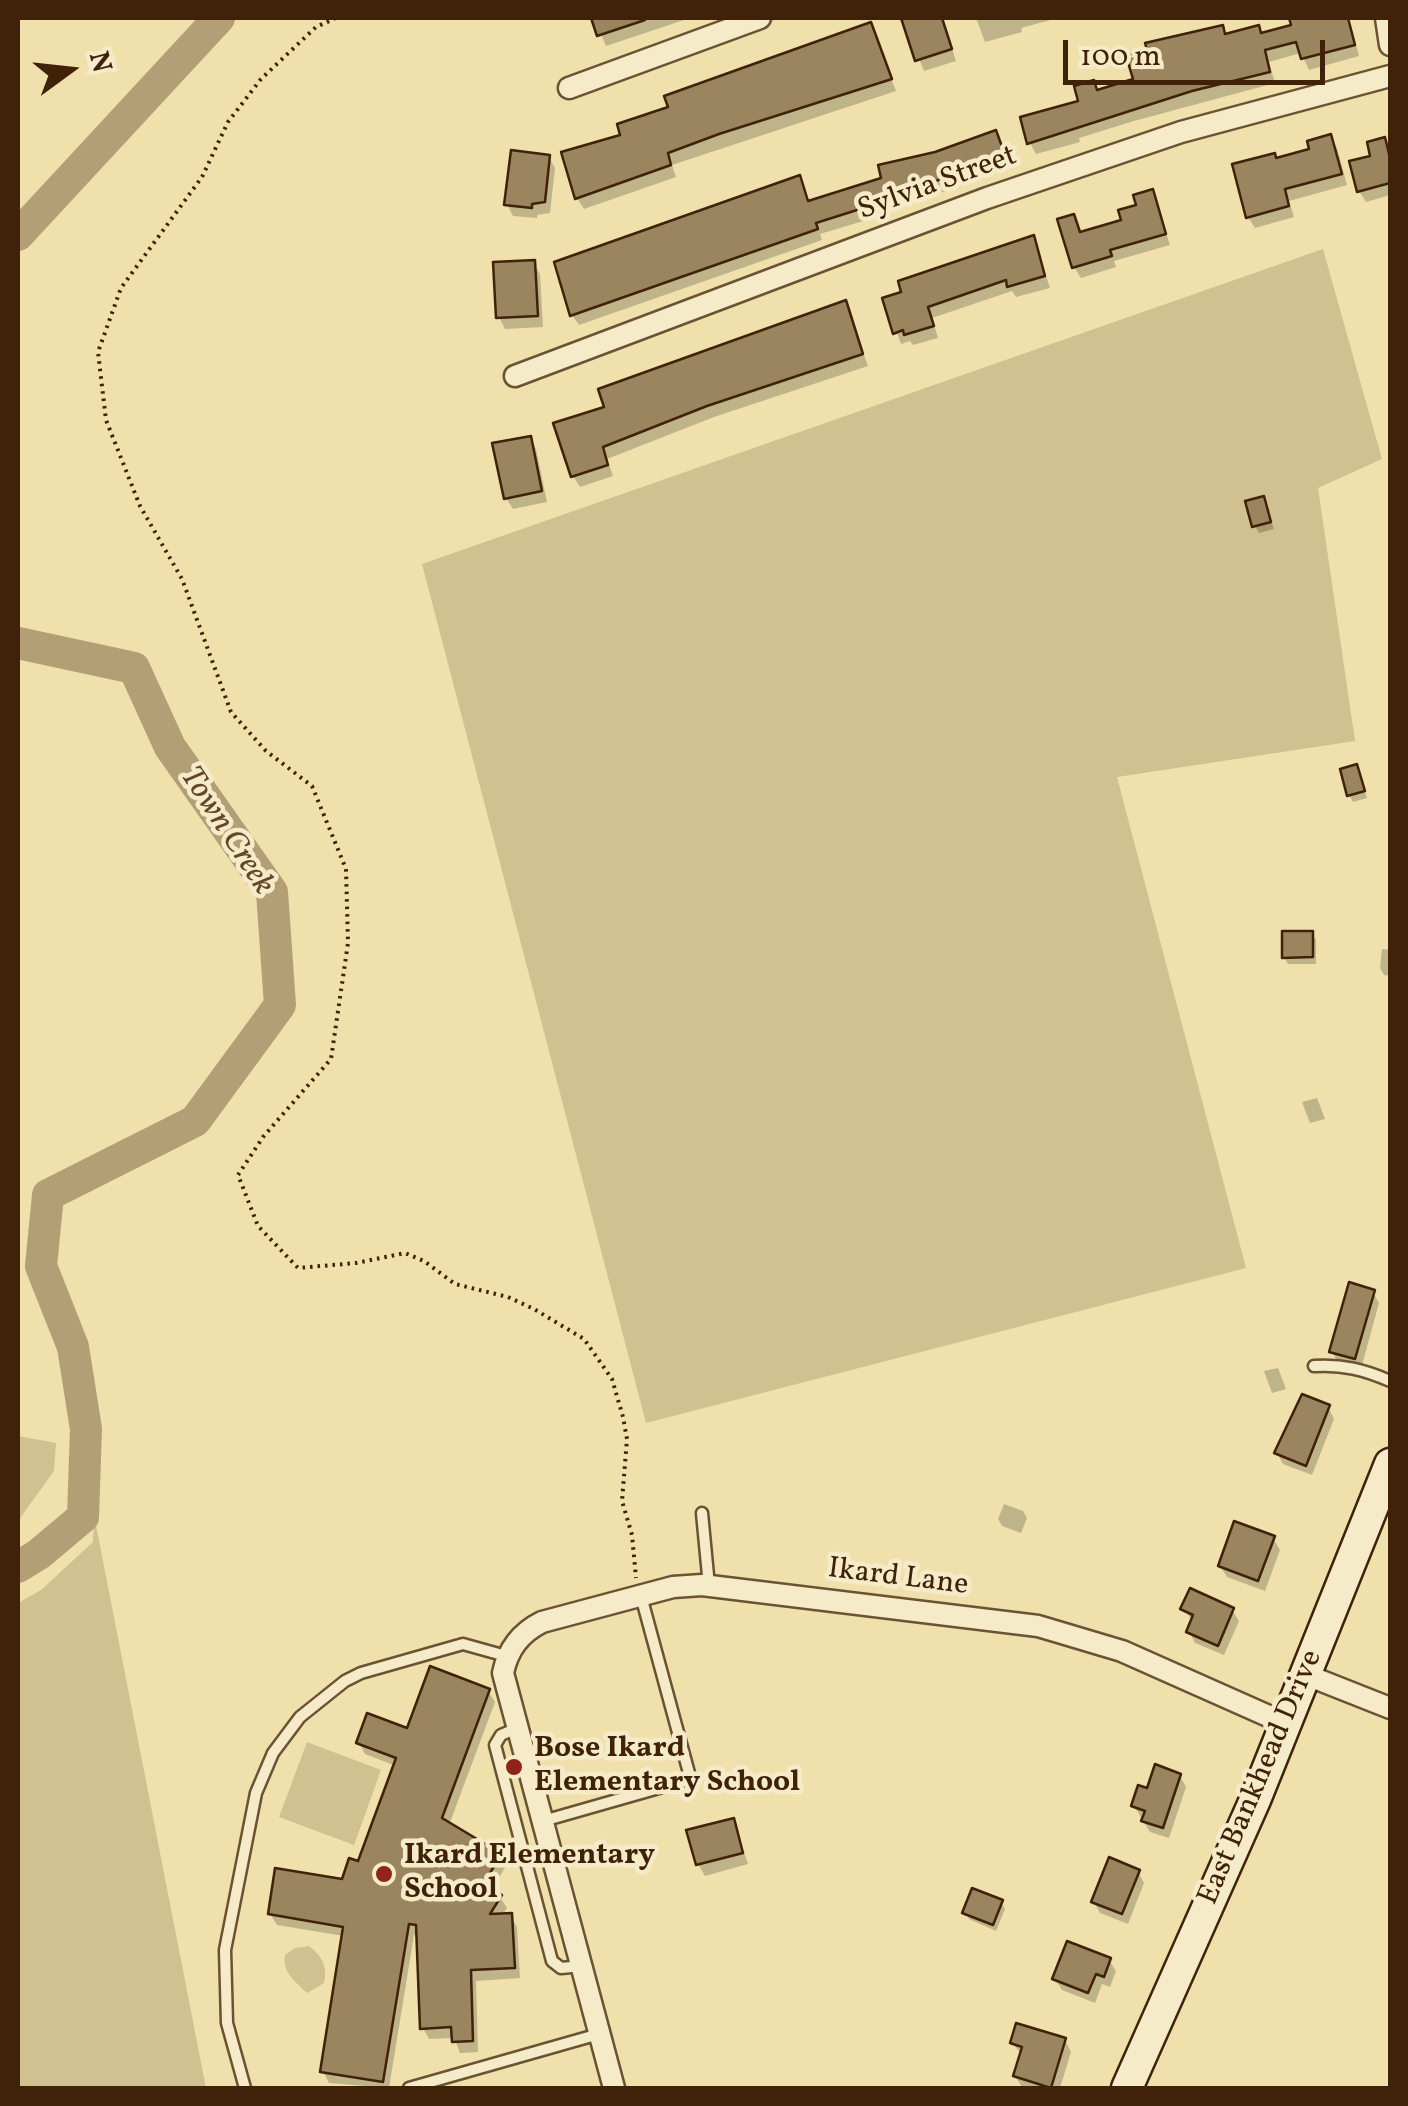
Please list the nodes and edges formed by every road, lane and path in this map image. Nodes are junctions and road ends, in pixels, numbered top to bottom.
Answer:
1 (336, 18) edge
2 (760, 18) edge
3 (1386, 18) edge
4 (1390, 45) edge
5 (1390, 76) edge
6 (569, 88) dead end
7 (515, 376) dead end
8 (1314, 1366) dead end
9 (1390, 1381) edge
10 (1390, 1464) edge
11 (702, 1513) dead end
12 (709, 1586) junction
13 (641, 1595) junction
14 (506, 1656) junction
15 (1304, 1674) junction
16 (1390, 1708) edge
17 (1284, 1723) junction
18 (518, 1728) junction
19 (542, 1821) junction
20 (582, 1966) junction
21 (600, 2034) junction
22 (245, 2088) edge
23 (408, 2088) edge
24 (613, 2088) edge
25 (1127, 2088) edge

1 - 13 path
2 - 6 street
3 - 4 street
5 - 7 street, Sylvia Street
8 - 9 lane
10 - 15 street, East Bankhead Drive
11 - 12 lane
12 - 13 street, Ikard Lane
12 - 17 street, Ikard Lane
13 - 14 street, Ikard Lane
13 - 19 lane
14 - 18 street
14 - 22 lane
15 - 16 street
15 - 17 street, East Bankhead Drive
17 - 25 street, East Bankhead Drive
18 - 19 street
18 - 20 lane
19 - 20 street
20 - 21 street
21 - 23 lane
21 - 24 street

